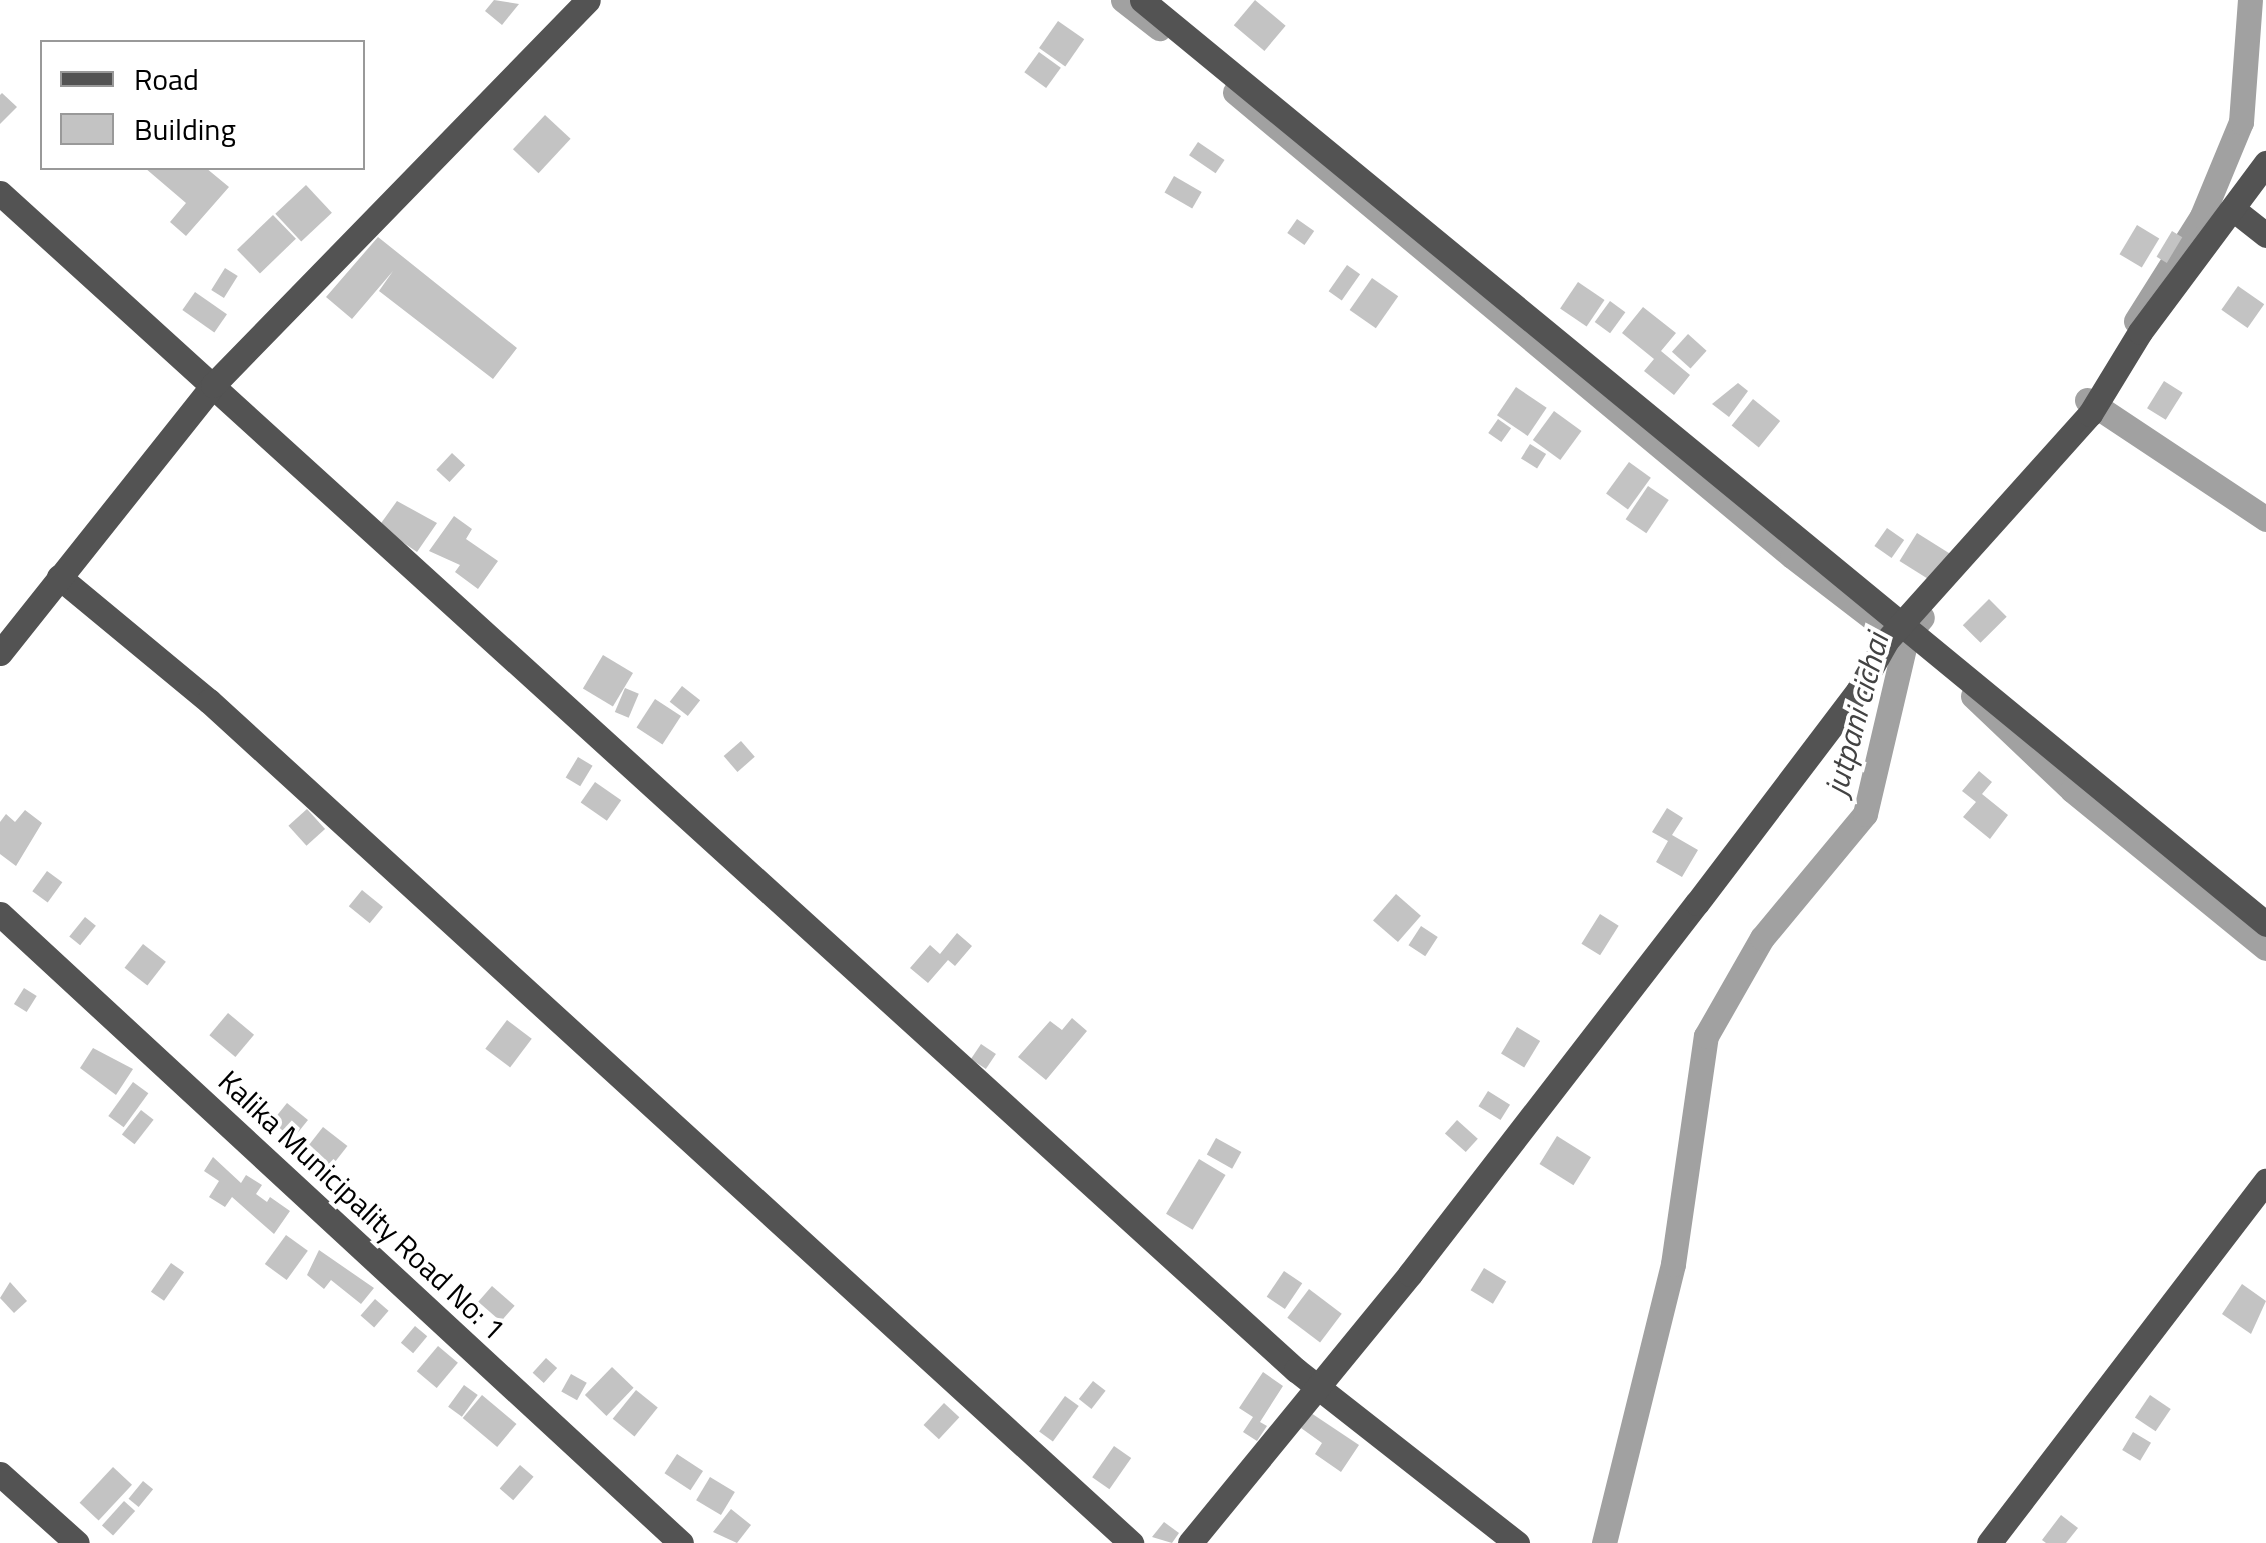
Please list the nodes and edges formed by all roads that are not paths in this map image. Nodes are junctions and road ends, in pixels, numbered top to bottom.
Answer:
1 (588, 0) edge
2 (1142, 0) edge
3 (2266, 163) edge
4 (0, 193) edge
5 (2233, 209) junction
6 (2266, 234) edge
7 (212, 386) junction
8 (59, 577) junction
9 (1895, 630) junction
10 (0, 652) edge
11 (0, 914) edge
12 (2266, 924) edge
13 (2266, 1181) edge
14 (1315, 1385) junction
15 (0, 1474) edge
16 (77, 1543) edge
17 (681, 1543) edge
18 (1131, 1543) edge
19 (1190, 1543) edge
20 (1517, 1543) edge
21 (1989, 1543) edge

1 - 7 street
2 - 9 street
3 - 5 street
4 - 7 street
5 - 6 street
5 - 9 street
7 - 8 street
7 - 14 street
8 - 10 street
8 - 18 street
9 - 12 street
9 - 14 street
11 - 17 street, Kalika Municipality Road No: 1
13 - 21 street
14 - 19 street
14 - 20 street
15 - 16 street

